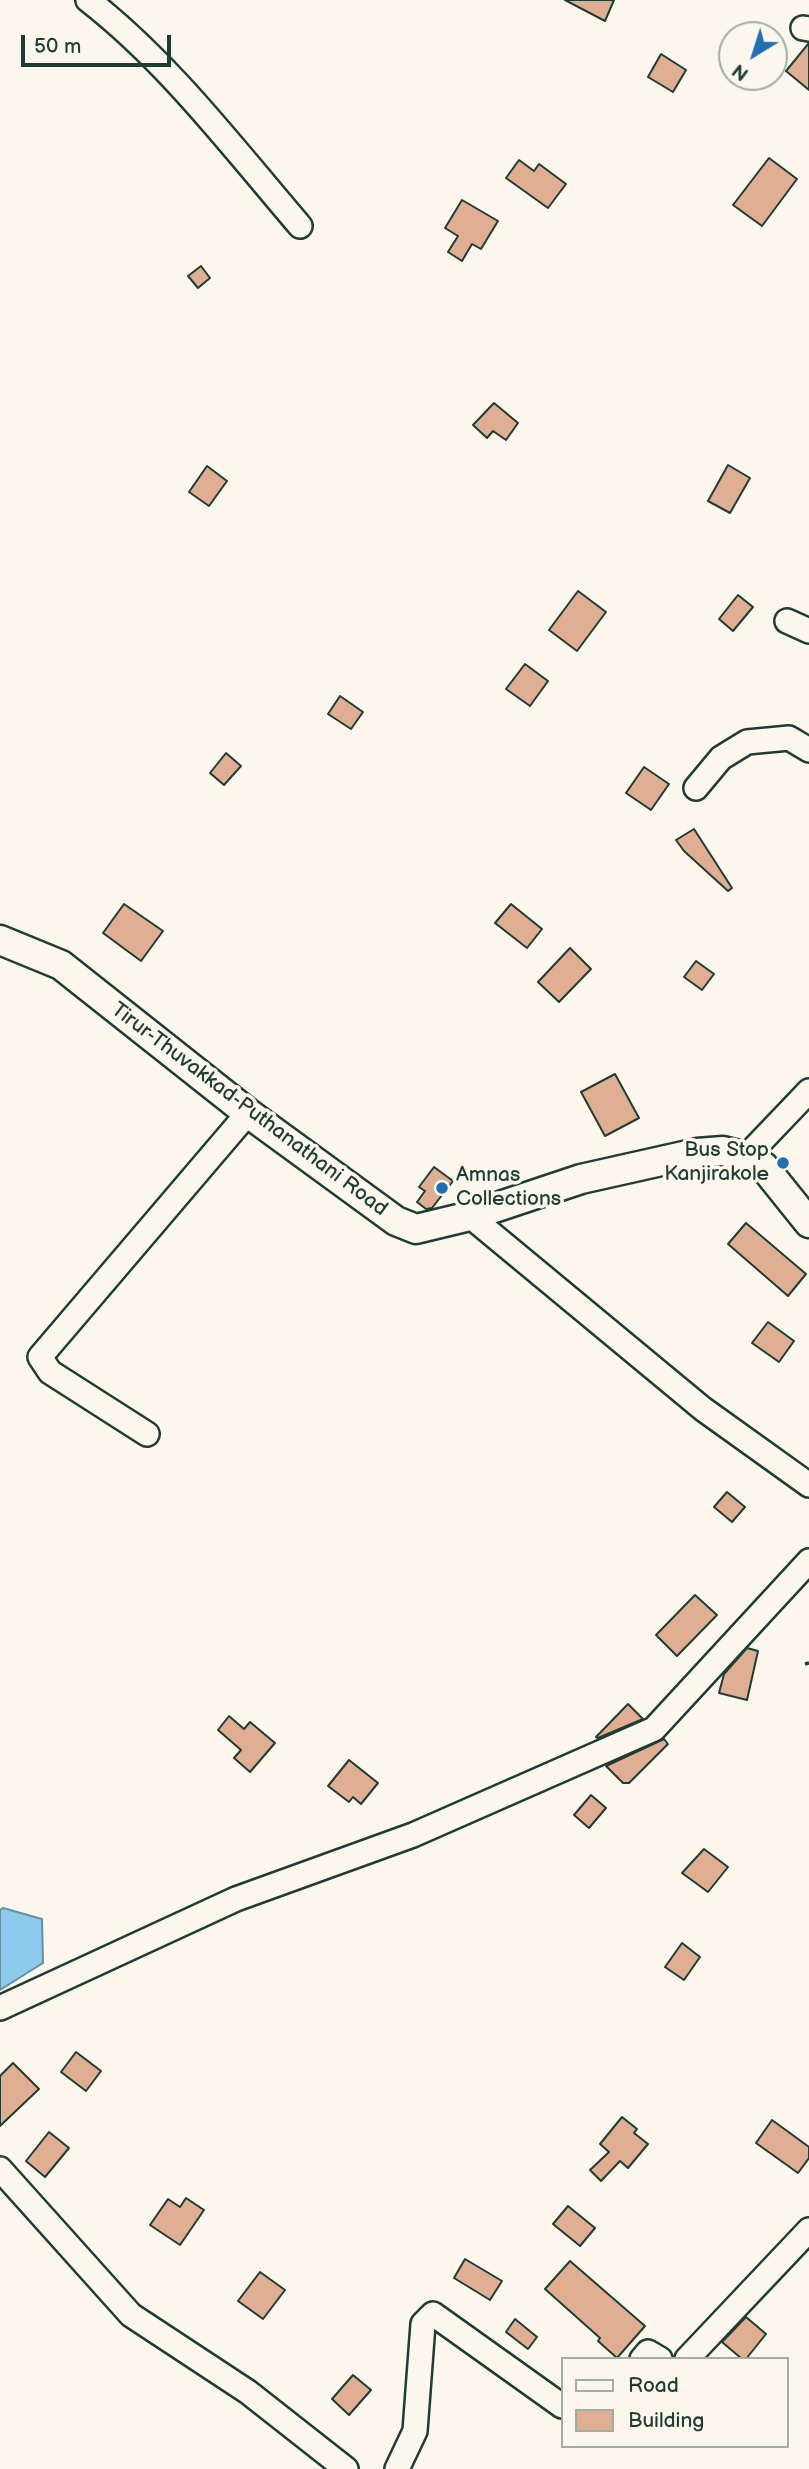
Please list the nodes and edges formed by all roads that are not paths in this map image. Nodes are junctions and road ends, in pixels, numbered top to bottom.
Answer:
1 (88, 0) edge
2 (300, 226) dead end
3 (787, 621) dead end
4 (809, 631) edge
5 (809, 750) edge
6 (696, 788) dead end
7 (0, 940) edge
8 (809, 1091) edge
9 (248, 1113) junction
10 (746, 1157) junction
11 (470, 1216) junction
12 (809, 1223) edge
13 (147, 1434) dead end
14 (809, 1485) edge
15 (809, 1561) edge
16 (0, 2008) edge
17 (0, 2169) edge
18 (809, 2230) edge
19 (689, 2357) edge
20 (560, 2405) edge
21 (346, 2469) edge
22 (397, 2469) edge

1 - 2 street
3 - 4 street
5 - 6 street
7 - 9 main road, Tirur-Thuvakkad-Puthanathani Road
8 - 10 street
9 - 11 main road, Tirur-Thuvakkad-Puthanathani Road
9 - 13 street
10 - 11 main road, Tirur-Thuvakkad-Puthanathani Road
10 - 12 main road, Tirur-Thuvakkad-Puthanathani Road
11 - 14 street
15 - 16 street
17 - 21 street
18 - 19 street
20 - 22 street

